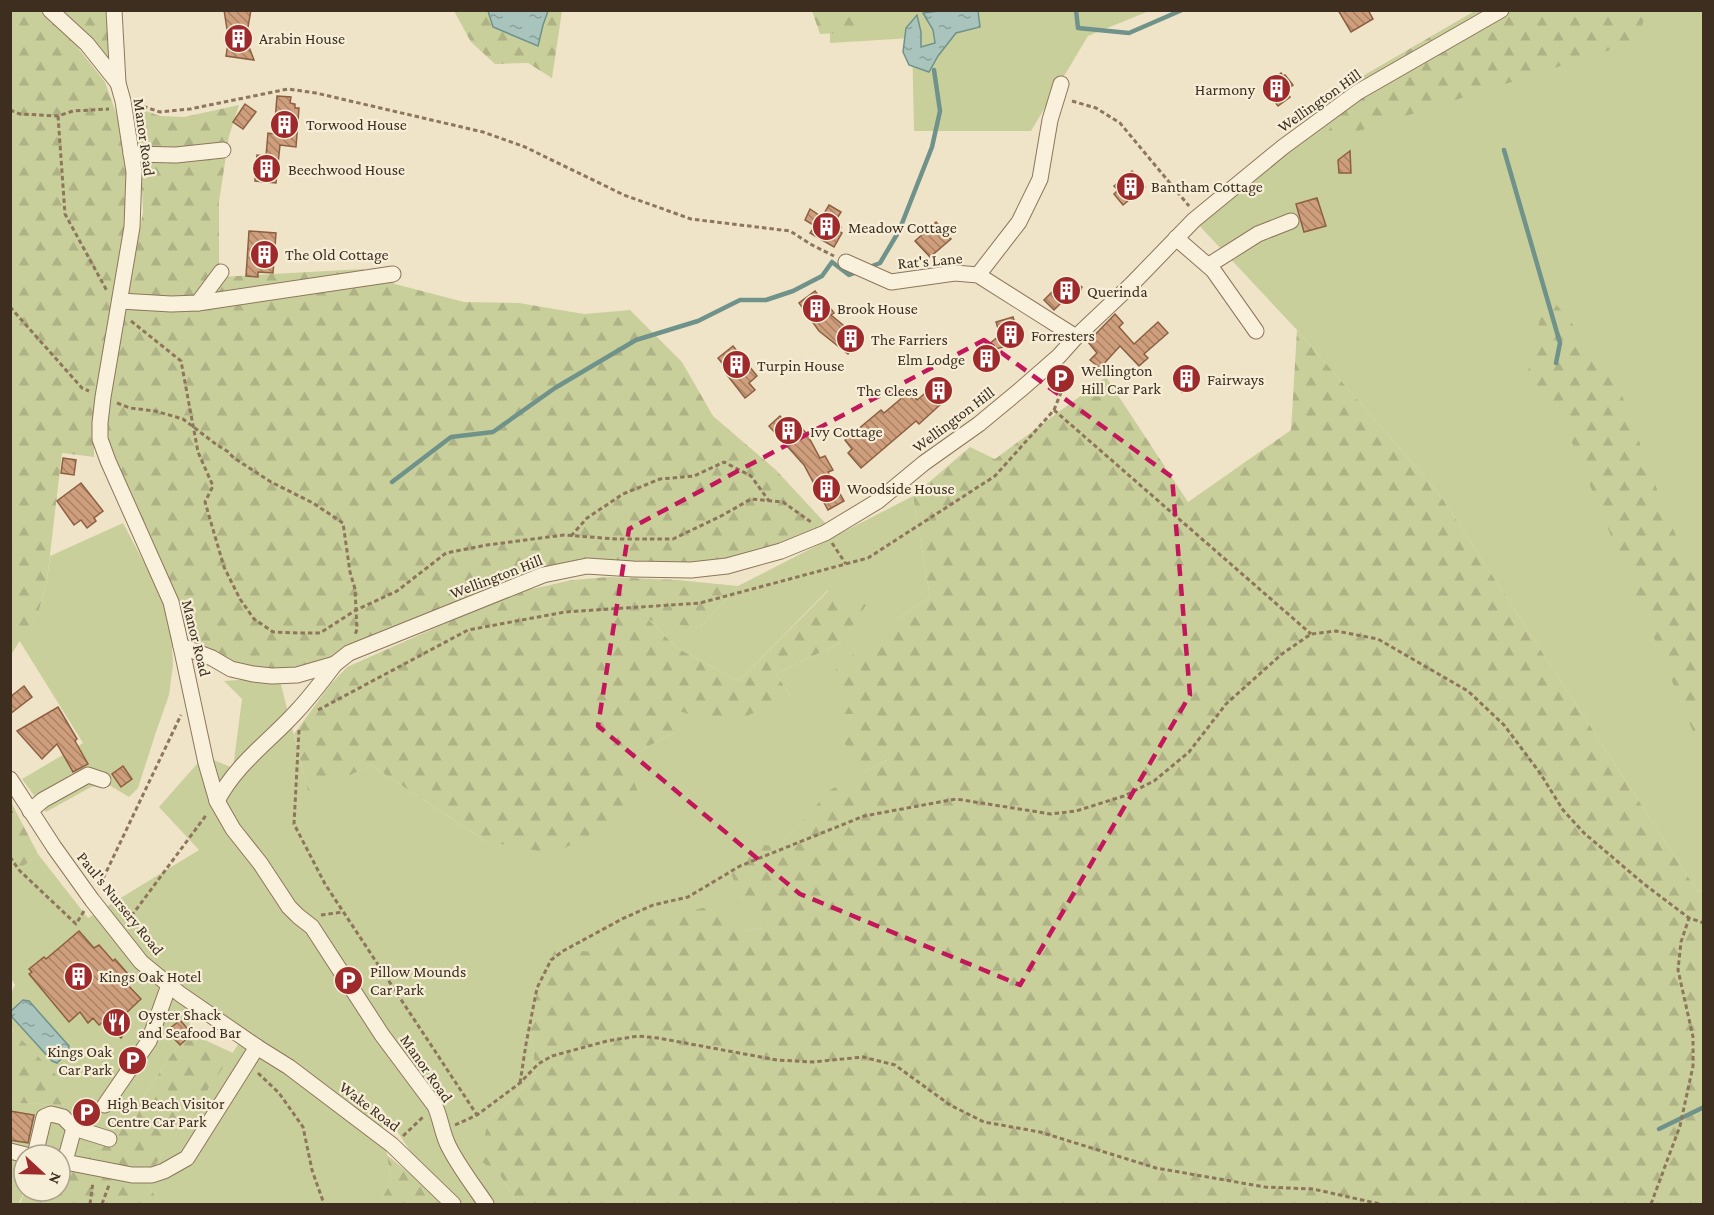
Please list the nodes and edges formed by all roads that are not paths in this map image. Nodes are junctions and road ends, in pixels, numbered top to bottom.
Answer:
1 (50, 10) edge
2 (114, 10) edge
3 (1502, 10) edge
4 (118, 83) junction
5 (1059, 91) road end
6 (223, 150) dead end
7 (131, 154) junction
8 (1291, 221) dead end
9 (1176, 238) junction
10 (846, 262) road end
11 (1209, 265) junction
12 (221, 272) dead end
13 (393, 274) dead end
14 (978, 275) junction
15 (198, 303) junction
16 (119, 306) junction
17 (1256, 331) dead end
18 (1076, 337) junction
19 (181, 646) junction
20 (335, 664) junction
21 (10, 779) edge
22 (103, 780) dead end
23 (217, 801) junction
24 (30, 811) junction
25 (169, 985) junction
26 (257, 1047) junction
27 (105, 1105) dead end
28 (74, 1128) junction
29 (109, 1139) dead end
30 (38, 1143) edge
31 (69, 1143) edge
32 (72, 1163) edge
33 (453, 1204) edge
34 (486, 1204) edge

1 - 4 street
2 - 4 street, Manor Road
3 - 9 street, Wellington Hill
4 - 7 street, Manor Road
5 - 14 street
6 - 7 street
7 - 16 street, Manor Road
8 - 11 street
9 - 11 street
9 - 18 street, Wellington Hill
10 - 14 street, Rat's Lane
11 - 17 street
12 - 15 street
13 - 15 street
14 - 18 street, Rat's Lane
15 - 16 street
16 - 19 street, Manor Road
18 - 20 street, Wellington Hill
19 - 20 street, Wellington Hill
19 - 23 street, Manor Road
20 - 23 street, Wellington Hill
21 - 24 street, Paul's Nursery Road
22 - 24 street
23 - 34 street, Manor Road
24 - 25 street, Paul's Nursery Road
25 - 26 street, Paul's Nursery Road
25 - 27 street
26 - 32 street
26 - 33 street, Wake Road
28 - 29 street
28 - 30 street
28 - 31 street

